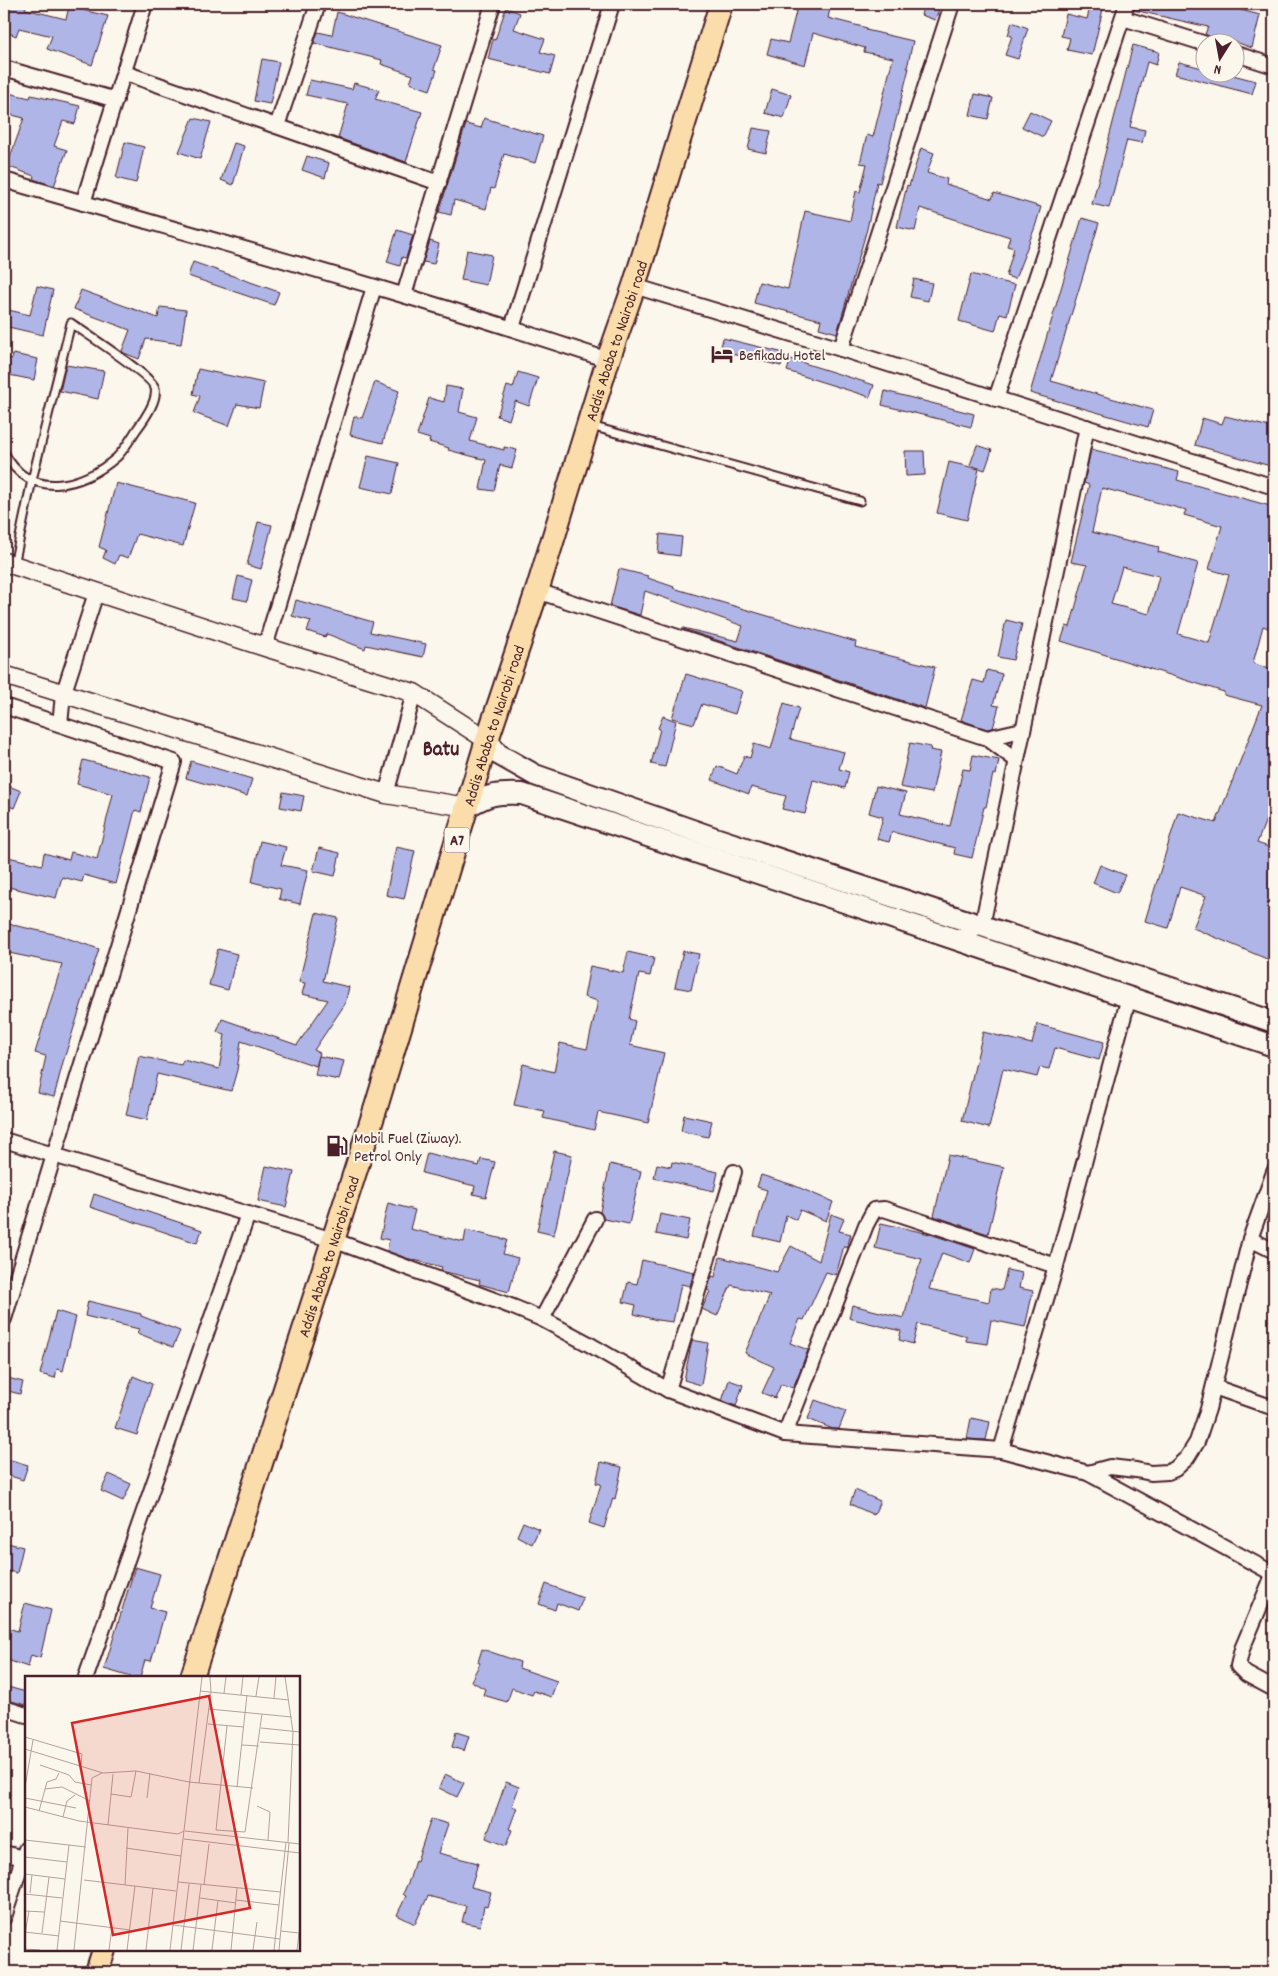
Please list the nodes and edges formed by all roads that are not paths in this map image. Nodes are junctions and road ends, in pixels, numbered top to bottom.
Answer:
1 (146, 4) edge
2 (318, 4) edge
3 (493, 4) edge
4 (612, 4) edge
5 (721, 4) edge
6 (952, 4) edge
7 (1128, 4) edge
8 (1123, 18) junction
9 (1196, 41) edge
10 (1246, 57) edge
11 (1274, 66) edge
12 (4, 68) edge
13 (125, 73) junction
14 (116, 100) junction
15 (277, 126) junction
16 (4, 180) edge
17 (439, 184) junction
18 (83, 203) junction
19 (634, 286) junction
20 (374, 287) junction
21 (404, 295) junction
22 (512, 328) junction
23 (841, 349) junction
24 (608, 360) junction
25 (996, 399) junction
26 (588, 425) junction
27 (1087, 427) junction
28 (4, 452) edge
29 (32, 480) junction
30 (1274, 487) edge
31 (860, 502) dead end
32 (9, 564) edge
33 (537, 591) junction
34 (96, 593) junction
35 (265, 647) junction
36 (4, 675) edge
37 (414, 693) junction
38 (63, 695) junction
39 (4, 706) edge
40 (60, 724) junction
41 (1022, 730) junction
42 (987, 738) junction
43 (487, 740) junction
44 (1016, 760) junction
45 (386, 794) junction
46 (467, 807) junction
47 (982, 926) junction
48 (956, 939) junction
49 (1129, 997) junction
50 (1274, 1022) edge
51 (1274, 1046) edge
52 (4, 1140) edge
53 (55, 1155) junction
54 (734, 1172) dead end
55 (1274, 1172) edge
56 (248, 1214) junction
57 (595, 1219) dead end
58 (1250, 1239) junction
59 (333, 1240) junction
60 (1274, 1251) edge
61 (1056, 1266) junction
62 (4, 1319) edge
63 (542, 1319) junction
64 (1214, 1387) junction
65 (668, 1390) junction
66 (1274, 1408) edge
67 (785, 1434) junction
68 (1001, 1450) junction
69 (1088, 1473) junction
70 (1274, 1573) edge
71 (86, 1676) edge
72 (192, 1676) edge
73 (1274, 1689) edge
74 (4, 1708) edge
75 (25, 1715) edge
76 (4, 1853) edge
77 (25, 1854) edge
78 (4, 1917) edge
79 (104, 1951) edge
80 (97, 1972) edge

1 - 13 street
2 - 15 street
3 - 17 street
4 - 22 street
5 - 19 highway, Addis Ababa to Nairobi road / A7
6 - 23 street
7 - 8 street
8 - 9 street
8 - 25 street
10 - 11 street
12 - 14 street
13 - 14 street
13 - 15 street
14 - 18 street
15 - 17 street
16 - 18 street
17 - 21 street
18 - 20 street
19 - 23 street
19 - 24 highway, Addis Ababa to Nairobi road / A7
20 - 21 street
20 - 35 street
21 - 22 street
22 - 24 street
23 - 25 street
24 - 26 highway, Addis Ababa to Nairobi road / A7
25 - 27 street
26 - 31 lane
26 - 33 highway, Addis Ababa to Nairobi road / A7
27 - 30 street
27 - 41 street
28 - 29 lane
29 - 29 lane
29 - 32 lane
32 - 34 street
33 - 42 street
33 - 43 highway, Addis Ababa to Nairobi road / A7
34 - 35 street
34 - 38 street
35 - 37 street
36 - 38 street
37 - 43 street
37 - 45 street
38 - 40 street
38 - 45 street
39 - 40 street
40 - 53 street
41 - 42 street
41 - 44 street
42 - 44 street
43 - 46 highway, Addis Ababa to Nairobi road / A7
43 - 47 main road
44 - 47 street
45 - 46 street
46 - 48 main road
46 - 59 highway, Addis Ababa to Nairobi road / A7
47 - 48 street
47 - 50 main road
48 - 49 main road
49 - 51 main road
49 - 61 street
52 - 53 street
53 - 56 street
53 - 62 street
54 - 65 street
55 - 58 street
56 - 59 street
56 - 71 street
57 - 63 street
58 - 60 street
58 - 64 street
59 - 63 street
59 - 72 highway, Addis Ababa to Nairobi road / A7
61 - 67 street
61 - 68 street
63 - 65 street
64 - 66 street
64 - 69 street
65 - 67 street
67 - 68 street
68 - 69 street
69 - 70 street
70 - 73 street
74 - 75 street
76 - 77 street
77 - 78 street
79 - 80 highway

